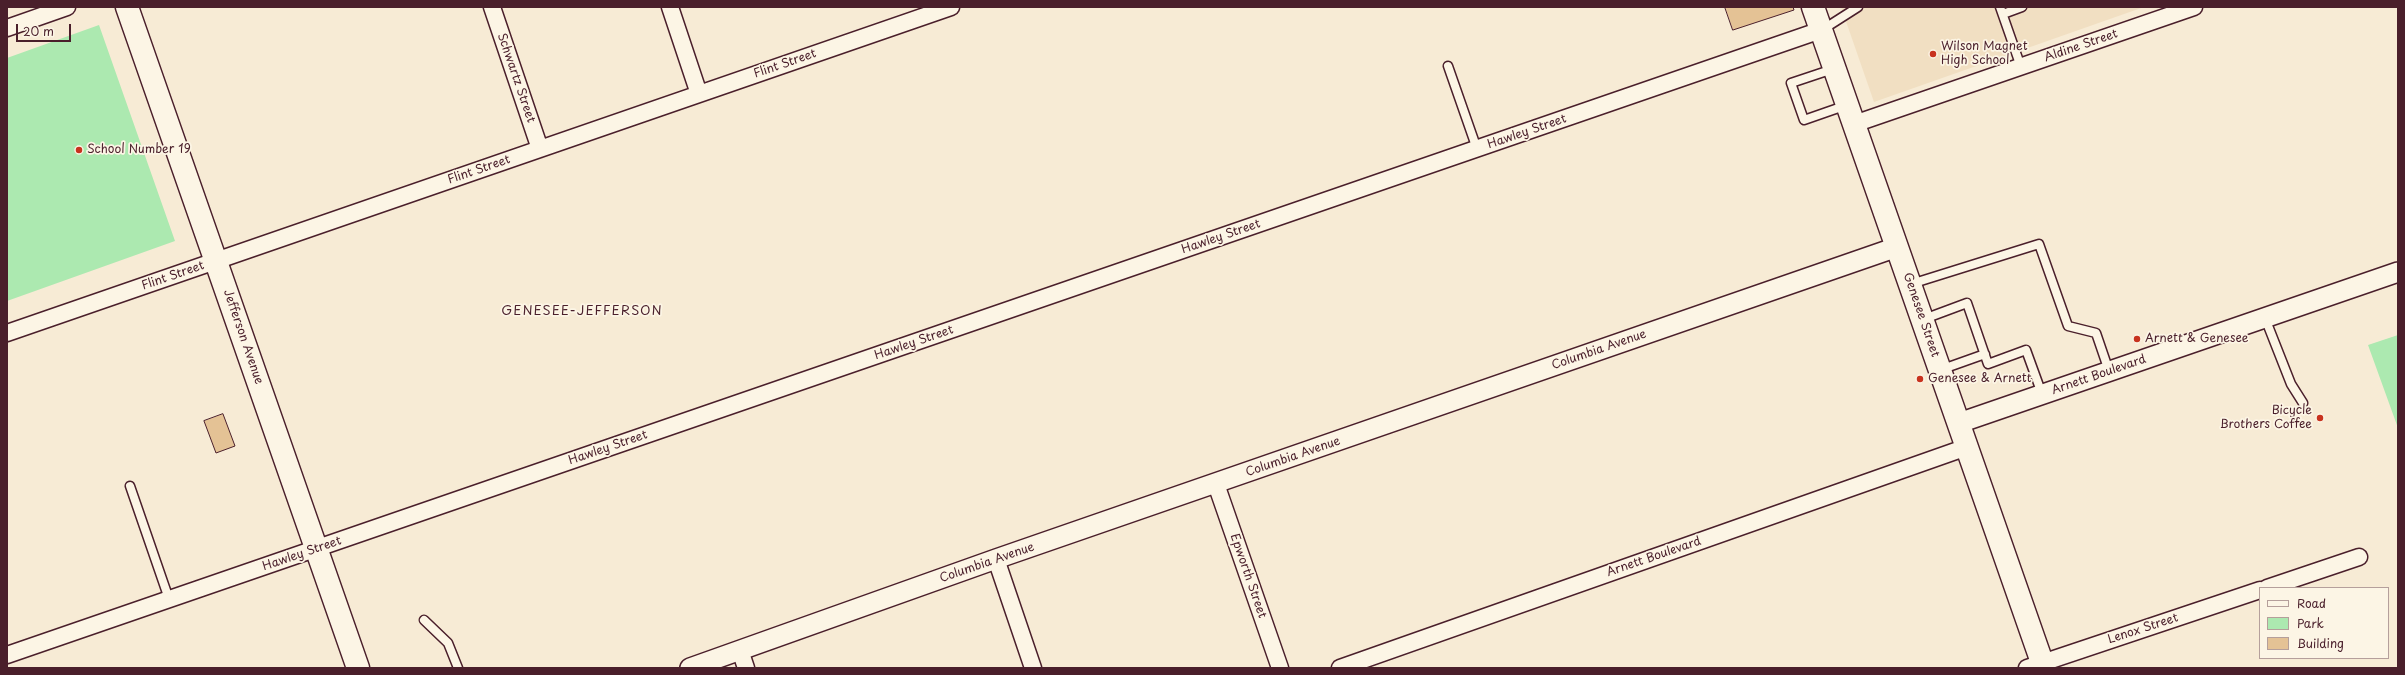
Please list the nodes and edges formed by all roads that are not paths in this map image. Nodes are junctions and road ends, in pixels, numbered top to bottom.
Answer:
1 (67, 7) edge
2 (127, 7) edge
3 (492, 7) edge
4 (670, 7) edge
5 (951, 7) edge
6 (1813, 7) edge
7 (1858, 7) edge
8 (2022, 7) edge
9 (2194, 7) edge
10 (2002, 10) edge
11 (7, 28) edge
12 (1821, 30) junction
13 (1448, 66) dead end
14 (2021, 67) junction
15 (1835, 68) junction
16 (699, 94) junction
17 (1851, 115) junction
18 (540, 149) junction
19 (1477, 149) junction
20 (1897, 247) junction
21 (216, 261) junction
22 (2398, 272) edge
23 (1910, 284) junction
24 (2265, 318) junction
25 (1923, 320) junction
26 (7, 333) edge
27 (1985, 354) junction
28 (1940, 370) junction
29 (2109, 371) junction
30 (2042, 394) junction
31 (2303, 403) dead end
32 (1959, 423) junction
33 (1967, 447) junction
34 (1216, 484) junction
35 (130, 486) dead end
36 (316, 548) junction
37 (2359, 557) dead end
38 (996, 559) junction
39 (2270, 587) edge
40 (2259, 590) edge
41 (169, 599) junction
42 (424, 620) dead end
43 (740, 650) junction
44 (7, 655) edge
45 (2038, 666) edge
46 (358, 668) edge
47 (458, 668) edge
48 (690, 668) edge
49 (746, 668) edge
50 (1033, 668) edge
51 (1280, 668) edge
52 (1340, 668) edge

1 - 11 street
2 - 21 main road, Jefferson Avenue
3 - 18 street, Schwartz Street
4 - 16 street
5 - 16 street, Flint Street
6 - 12 main road, Genesee Street
7 - 12 lane
8 - 10 lane
9 - 14 street, Aldine Street
10 - 14 lane
12 - 15 main road, Genesee Street
12 - 19 street, Hawley Street
13 - 19 lane
14 - 17 street, Aldine Street
15 - 17 main road, Genesee Street
15 - 17 lane
16 - 18 street, Flint Street
17 - 20 main road, Genesee Street
18 - 21 street, Flint Street
19 - 36 street, Hawley Street
20 - 23 main road, Genesee Street
20 - 34 street, Columbia Avenue
21 - 26 street, Flint Street
21 - 36 main road, Jefferson Avenue
22 - 24 street, Arnett Boulevard
23 - 25 main road, Genesee Street
23 - 29 lane
24 - 29 street, Arnett Boulevard
24 - 31 lane
25 - 27 lane
25 - 28 main road, Genesee Street
27 - 28 lane
27 - 30 lane
28 - 32 main road, Genesee Street
29 - 30 street, Arnett Boulevard
30 - 32 street, Arnett Boulevard
32 - 33 main road, Genesee Street
33 - 45 main road, Genesee Street
33 - 52 street, Arnett Boulevard
34 - 38 street, Columbia Avenue
34 - 51 street, Epworth Street
35 - 41 lane
36 - 41 street, Hawley Street
36 - 46 main road, Jefferson Avenue
37 - 39 street
38 - 43 street, Columbia Avenue
38 - 50 street
40 - 45 street, Lenox Street
41 - 44 street, Hawley Street
42 - 47 lane
43 - 48 street, Columbia Avenue
43 - 49 street

